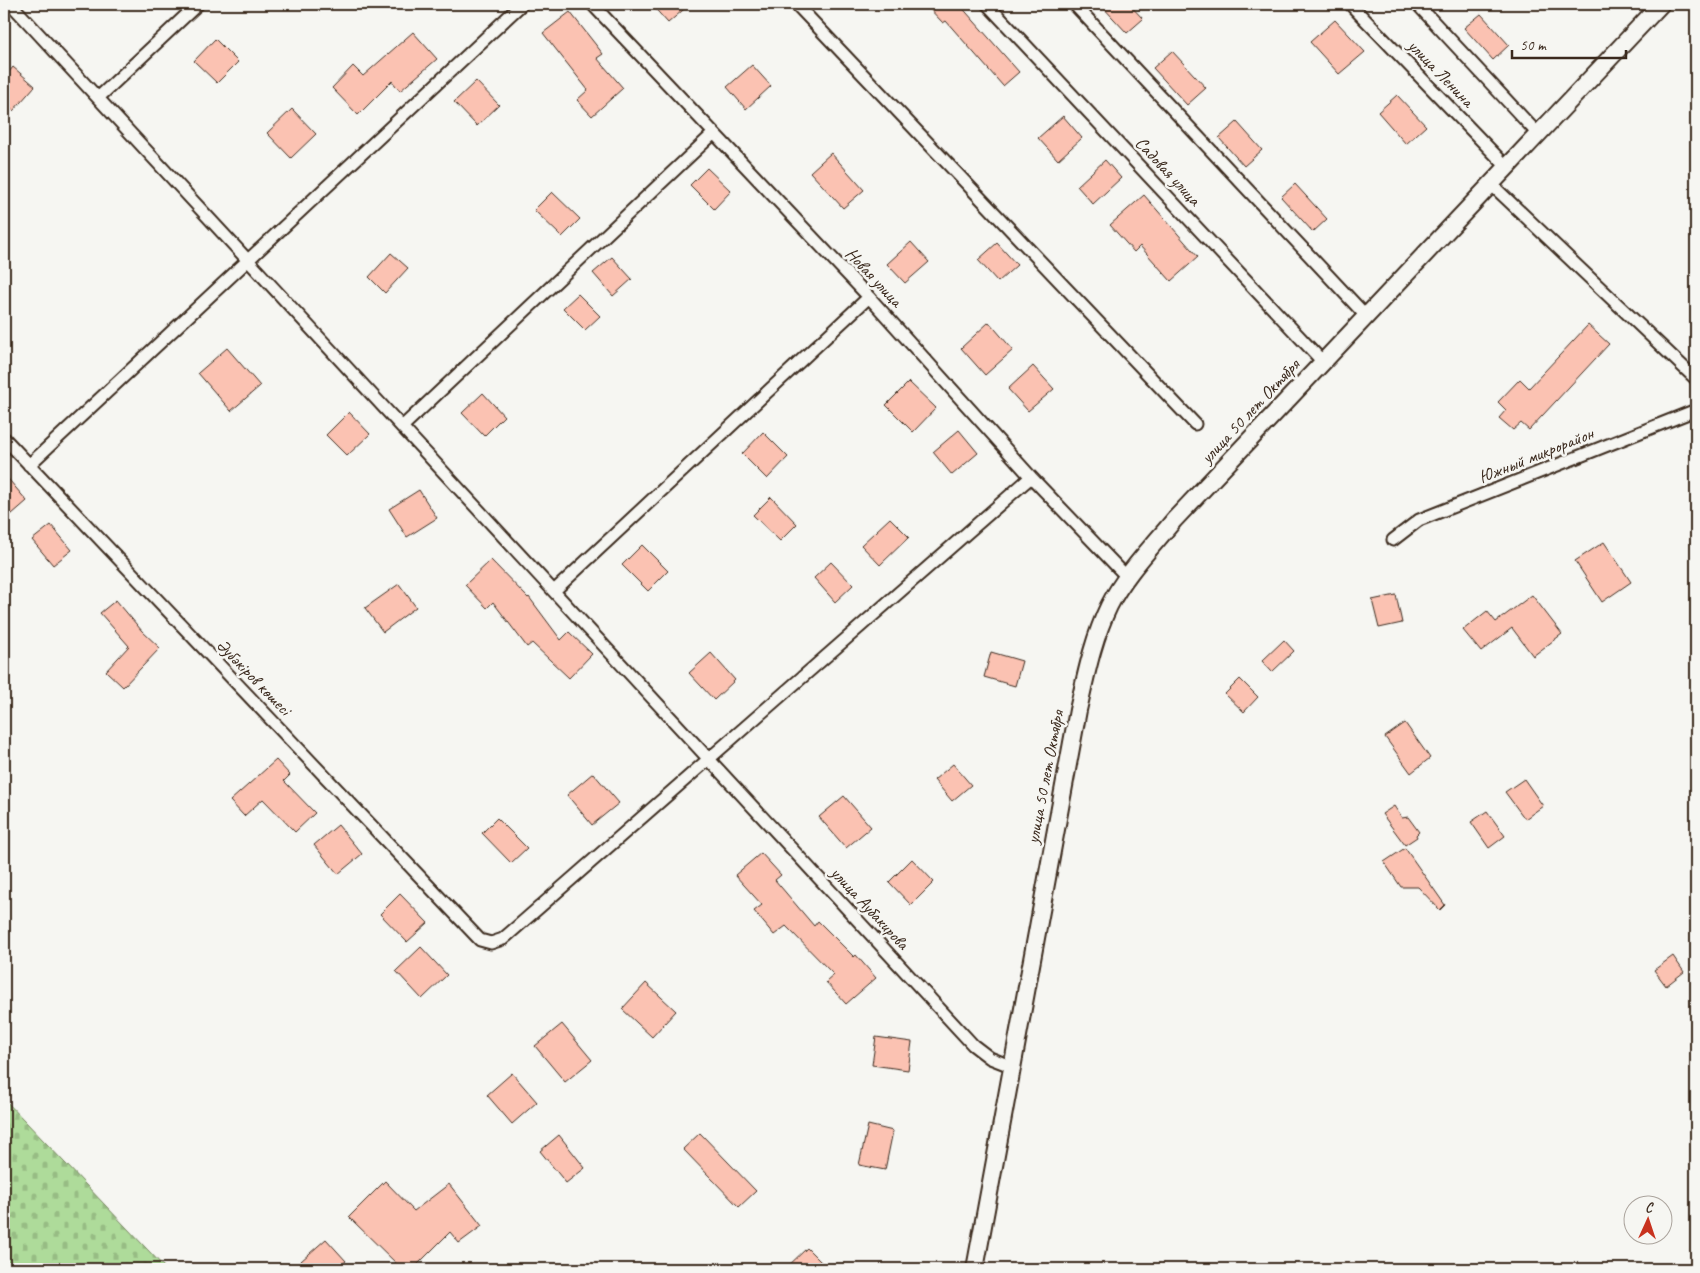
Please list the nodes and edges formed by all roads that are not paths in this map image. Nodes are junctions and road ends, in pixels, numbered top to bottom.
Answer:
1 (10, 4) edge
2 (198, 4) edge
3 (522, 4) edge
4 (592, 4) edge
5 (796, 4) edge
6 (987, 4) edge
7 (1074, 4) edge
8 (1350, 4) edge
9 (1417, 4) edge
10 (1661, 4) edge
11 (98, 98) junction
12 (714, 133) junction
13 (1538, 134) junction
14 (1507, 167) junction
15 (1491, 184) junction
16 (248, 260) junction
17 (869, 297) junction
18 (1367, 317) junction
19 (1323, 362) junction
20 (1696, 379) edge
21 (1696, 410) edge
22 (1195, 424) dead end
23 (402, 427) junction
24 (4, 438) edge
25 (29, 465) junction
26 (1031, 477) junction
27 (1394, 540) dead end
28 (1127, 577) junction
29 (554, 592) junction
30 (709, 760) junction
31 (1013, 1067) junction
32 (975, 1269) edge

1 - 11 street, улица Аубакирова
2 - 11 street
3 - 16 street
4 - 12 street, Новая улица
5 - 22 street
6 - 19 street, Садовая улица
7 - 18 street
8 - 14 street, улица Ленина
9 - 13 street, улица Ленина
10 - 13 main road, улица 50 лет Октября
11 - 16 street, улица Аубакирова
12 - 17 street, Новая улица
12 - 23 street
13 - 14 main road, улица 50 лет Октября
14 - 15 main road, улица 50 лет Октября
15 - 18 main road, улица 50 лет Октября
15 - 20 street
16 - 23 street, улица Аубакирова
16 - 25 street
17 - 26 street, Новая улица
17 - 29 street
18 - 19 main road, улица 50 лет Октября
19 - 28 main road, улица 50 лет Октября
21 - 27 street, Южный микрорайон
23 - 29 street, улица Аубакирова
24 - 25 street, Әубәкіров көшесі
25 - 30 street, Әубәкіров көшесі
26 - 28 street, Новая улица
26 - 30 street
28 - 31 main road, улица 50 лет Октября
29 - 30 street, улица Аубакирова
30 - 31 street, улица Аубакирова
31 - 32 main road, улица 50 лет Октября

